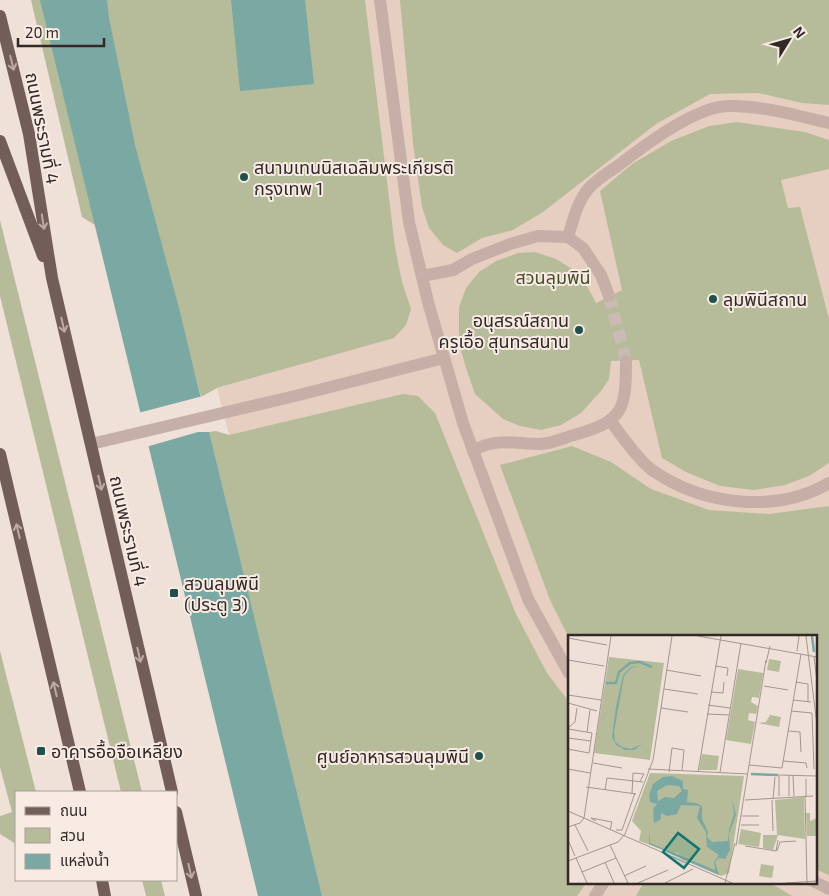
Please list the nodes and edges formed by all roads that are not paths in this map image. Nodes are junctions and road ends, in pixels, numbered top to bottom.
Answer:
1 (380, 0) edge
2 (0, 16) edge
3 (829, 123) edge
4 (0, 141) edge
5 (568, 237) junction
6 (422, 276) junction
7 (52, 278) junction
8 (609, 296) tunnel mouth
9 (444, 358) junction
10 (626, 361) tunnel mouth
11 (610, 420) junction
12 (91, 444) junction
13 (473, 451) junction
14 (0, 454) edge
15 (829, 483) edge
16 (568, 671) edge
17 (80, 791) edge
18 (172, 791) edge
19 (178, 820) edge
20 (102, 881) edge
21 (816, 882) edge
22 (603, 884) edge
23 (829, 888) edge
24 (105, 896) edge
25 (196, 896) edge
26 (594, 896) edge

1 - 6 street
2 -> 7 main road, ถนนพระรามที่ 4
3 - 5 street
4 - 7 main road, ถนนพระรามที่ 4
5 - 6 street
5 - 8 street
6 - 9 street
7 -> 12 main road, ถนนพระรามที่ 4
9 - 12 street
9 - 13 street
10 - 11 street
11 - 13 street
11 - 15 street
12 -> 18 main road, ถนนพระรามที่ 4
13 - 16 street
17 -> 14 main road
19 -> 25 main road
20 - 24 main road
21 - 23 street
22 - 26 street

